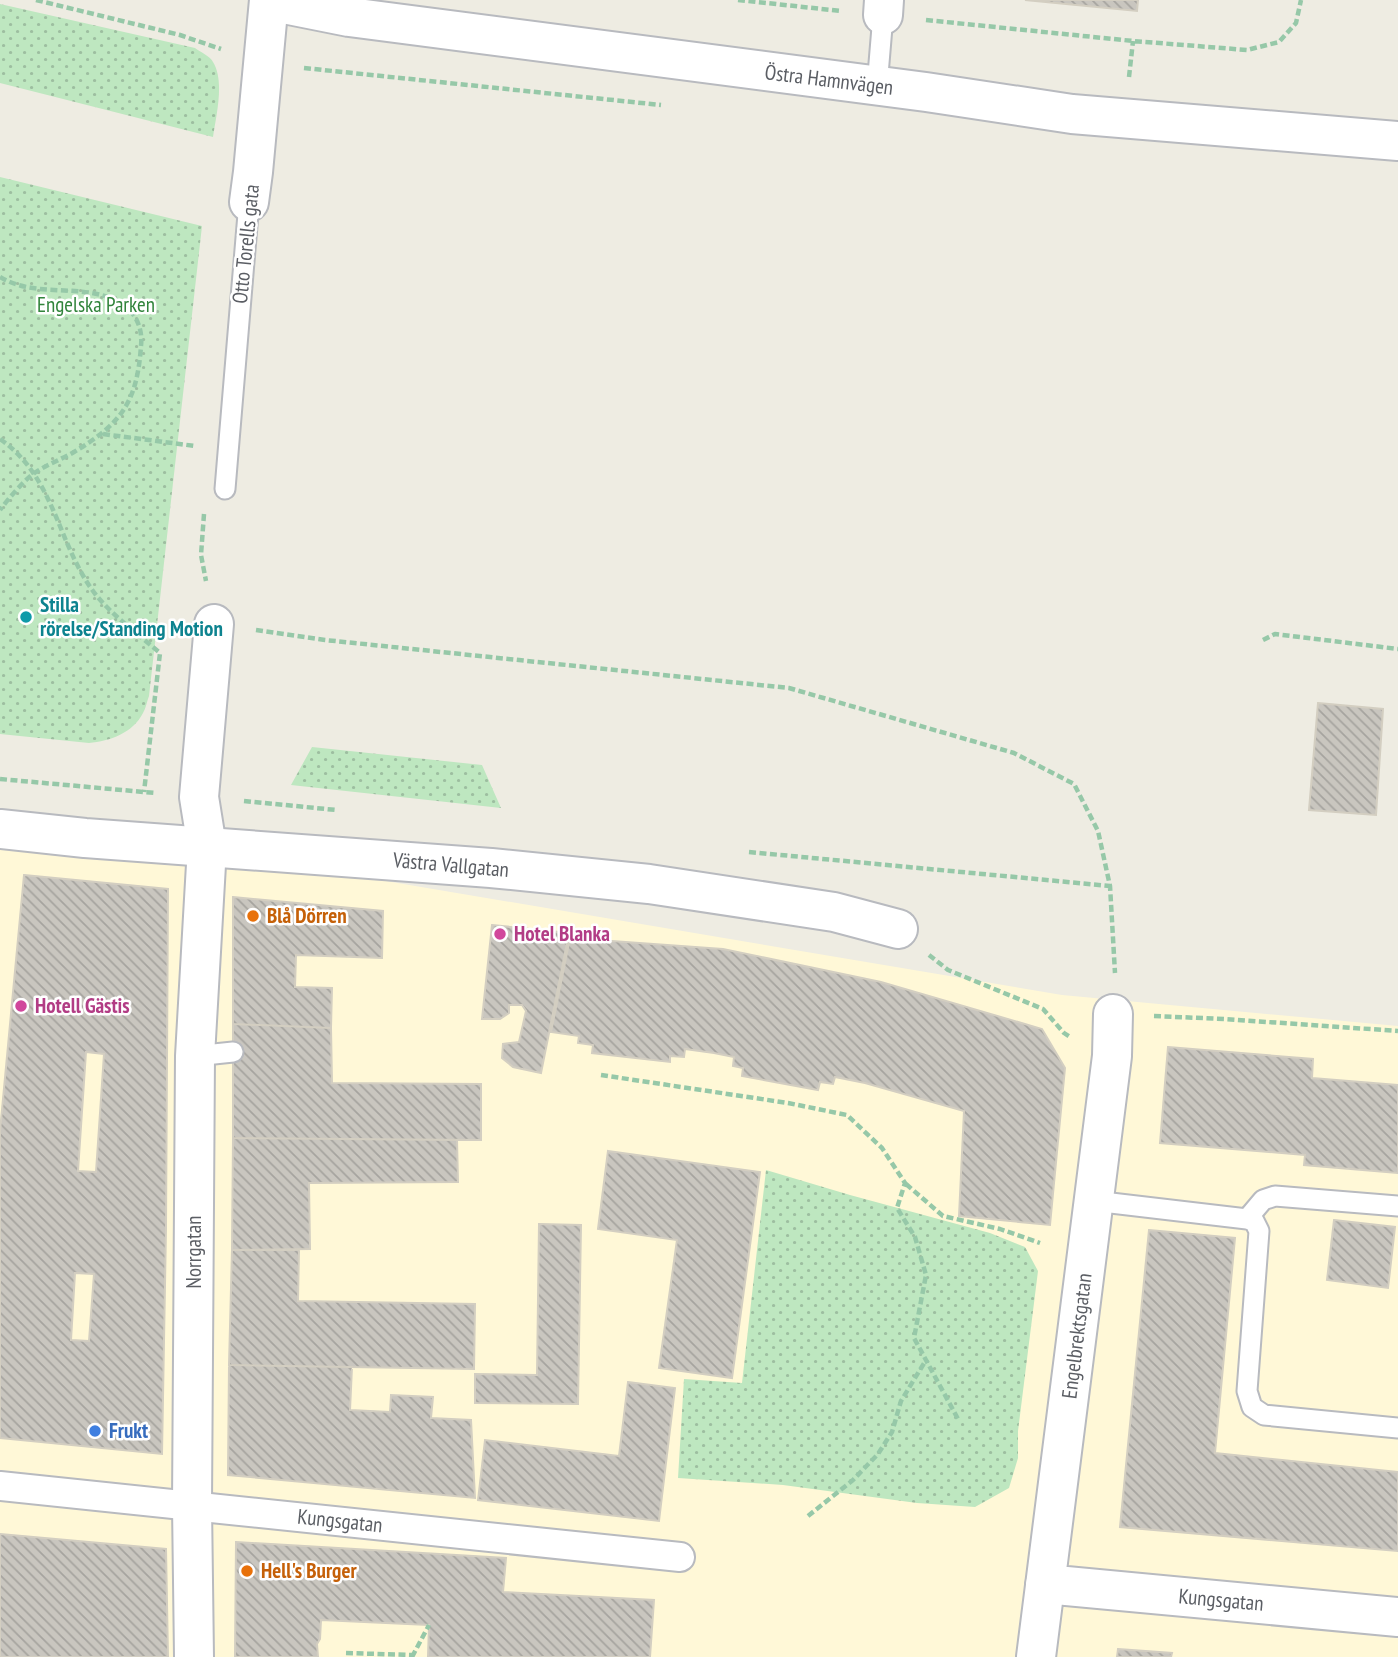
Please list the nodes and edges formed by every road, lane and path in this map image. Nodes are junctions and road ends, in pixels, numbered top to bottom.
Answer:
1 (36, 0) edge
2 (738, 0) edge
3 (1301, 0) edge
4 (266, 1) edge
5 (884, 8) edge
6 (263, 63) junction
7 (877, 87) junction
8 (1398, 141) edge
9 (249, 202) joint
10 (1, 279) edge
11 (102, 433) junction
12 (0, 439) edge
13 (195, 446) dead end
14 (34, 473) junction
15 (225, 489) dead end
16 (0, 510) edge
17 (214, 624) joint
18 (1263, 640) dead end
19 (1398, 649) edge
20 (144, 792) dead end
21 (0, 829) edge
22 (207, 847) junction
23 (898, 929) joint
24 (1115, 971) dead end
25 (1113, 1014) joint
26 (1398, 1031) edge
27 (233, 1052) dead end
28 (195, 1056) junction
29 (1112, 1056) junction
30 (601, 1075) dead end
31 (905, 1183) junction
32 (1094, 1202) junction
33 (1398, 1206) edge
34 (1247, 1219) junction
35 (1040, 1243) dead end
36 (926, 1360) junction
37 (958, 1419) dead end
38 (1398, 1428) edge
39 (0, 1486) edge
40 (192, 1505) junction
41 (808, 1516) dead end
42 (680, 1557) dead end
43 (1045, 1584) junction
44 (1398, 1617) edge
45 (429, 1625) dead end
46 (346, 1653) dead end
47 (412, 1656) edge
48 (194, 1657) edge
49 (1036, 1657) edge

1 - 6 path
2 - 5 path
3 - 5 path
4 - 6 street, Otto Torells gata
4 - 7 street, Östra Hamnvägen
5 - 7 lane
6 - 9 street, Otto Torells gata
7 - 8 street, Östra Hamnvägen
9 - 15 lane, Otto Torells gata
10 - 11 path
11 - 13 path
11 - 14 path
12 - 14 path
14 - 16 path
14 - 20 path
17 - 22 street
17 - 24 path
18 - 19 path
21 - 22 street, Västra Vallgatan
22 - 23 street, Västra Vallgatan
22 - 28 street, Norrgatan
23 - 29 path
25 - 26 path
25 - 29 street, Engelbrektsgatan
27 - 28 lane
28 - 40 street, Norrgatan
29 - 32 street, Engelbrektsgatan
30 - 31 path
31 - 35 path
31 - 36 path
32 - 34 lane
32 - 43 street, Engelbrektsgatan
33 - 34 lane
34 - 38 lane
36 - 37 path
36 - 41 path
39 - 40 street, Kungsgatan
40 - 42 street, Kungsgatan
40 - 48 street, Norrgatan
43 - 44 street, Kungsgatan
43 - 49 street, Engelbrektsgatan
45 - 47 path
46 - 47 path

